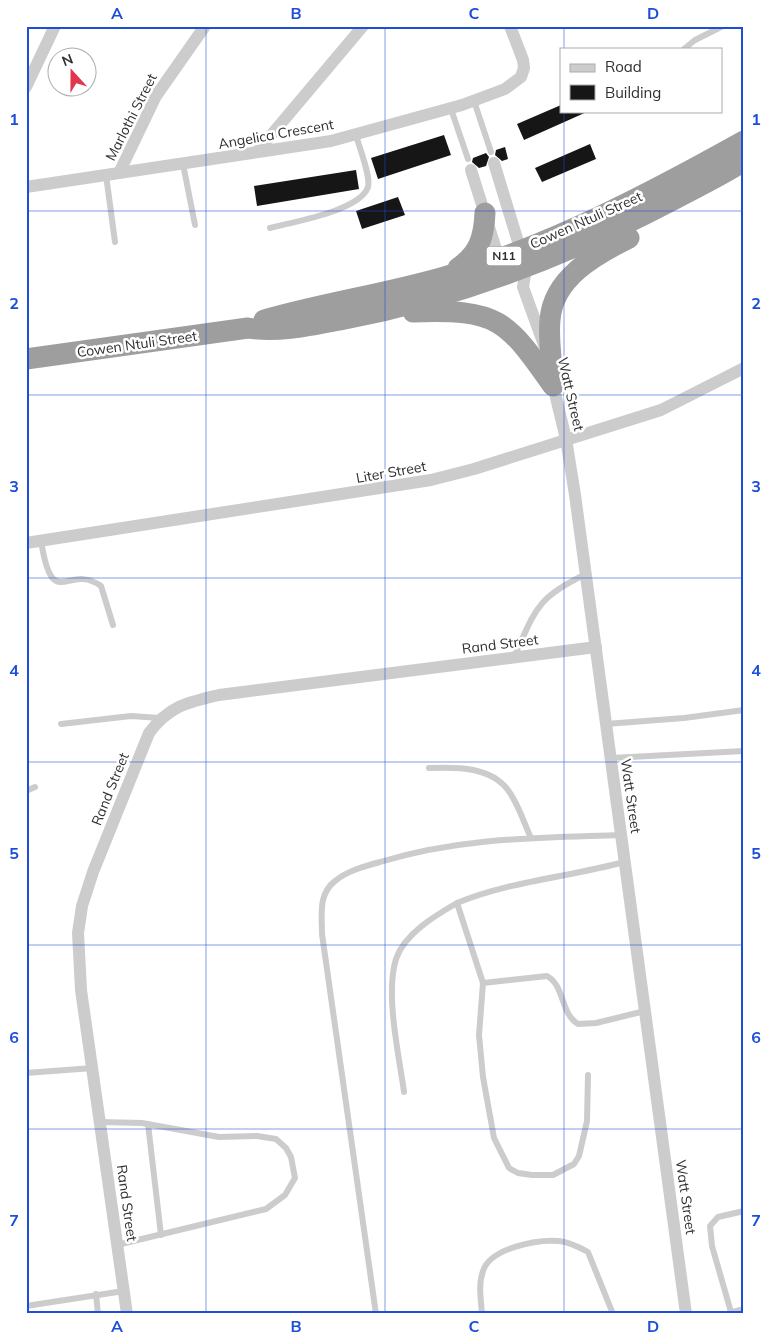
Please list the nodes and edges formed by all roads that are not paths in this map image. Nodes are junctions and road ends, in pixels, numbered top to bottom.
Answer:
1 (55, 26) edge
2 (205, 26) edge
3 (363, 26) edge
4 (510, 26) edge
5 (722, 26) edge
6 (685, 48) edge
7 (26, 88) edge
8 (474, 101) junction
9 (451, 109) junction
10 (356, 135) junction
11 (744, 141) edge
12 (257, 152) junction
13 (493, 157) joint
14 (741, 163) edge
15 (183, 164) junction
16 (470, 165) joint
17 (119, 173) junction
18 (106, 175) junction
19 (26, 187) edge
20 (485, 213) junction
21 (195, 225) dead end
22 (270, 228) dead end
23 (115, 242) dead end
24 (502, 267) junction
25 (523, 268) junction
26 (445, 276) junction
27 (372, 314) junction
28 (248, 328) junction
29 (26, 359) edge
30 (744, 368) edge
31 (553, 384) junction
32 (566, 439) junction
33 (41, 541) junction
34 (26, 543) edge
35 (586, 574) junction
36 (113, 625) dead end
37 (596, 647) junction
38 (513, 658) junction
39 (744, 710) edge
40 (160, 718) junction
41 (61, 724) dead end
42 (606, 724) junction
43 (744, 751) edge
44 (611, 758) junction
45 (429, 768) dead end
46 (35, 788) dead end
47 (26, 791) edge
48 (621, 835) junction
49 (530, 838) junction
50 (624, 862) junction
51 (457, 904) junction
52 (483, 983) junction
53 (645, 1011) junction
54 (93, 1068) junction
55 (26, 1073) edge
56 (588, 1075) dead end
57 (404, 1092) dead end
58 (100, 1122) junction
59 (148, 1124) junction
60 (744, 1211) edge
61 (161, 1235) junction
62 (118, 1245) junction
63 (124, 1291) junction
64 (96, 1294) junction
65 (26, 1306) edge
66 (744, 1309) edge
67 (730, 1313) edge
68 (98, 1314) edge
69 (127, 1314) edge
70 (376, 1314) edge
71 (482, 1314) edge
72 (614, 1314) edge
73 (686, 1314) edge

1 - 7 street
2 - 17 street, Marlothi Street
3 - 12 street
4 - 8 street, Angelica Crescent
5 - 6 lane
8 - 9 street, Angelica Crescent
8 - 13 lane, Watt Street
9 - 10 street, Angelica Crescent
9 - 16 lane
10 - 12 street, Angelica Crescent
10 - 22 lane
11 - 25 highway, Cowen Ntuli Street / N11
12 - 15 street, Angelica Crescent
13 - 25 street, Watt Street
14 - 25 highway, Cowen Ntuli Street / N11
14 - 31 highway
15 - 17 street, Angelica Crescent
15 - 21 lane
16 - 20 street
17 - 18 street, Angelica Crescent
18 - 19 street, Angelica Crescent
18 - 23 lane
20 - 24 street
20 - 26 highway
24 - 25 highway, Cowen Ntuli Street / N11
24 - 25 street
24 - 26 highway, Cowen Ntuli Street / N11
24 - 27 highway, Cowen Ntuli Street / N11
25 - 31 street, Watt Street
26 - 28 highway, Cowen Ntuli Street / N11
27 - 28 highway, Cowen Ntuli Street / N11
27 - 31 highway
28 - 29 highway, Cowen Ntuli Street / N11
30 - 32 street, Liter Street
31 - 32 street, Watt Street
32 - 33 street, Liter Street
32 - 35 street, Watt Street
33 - 34 street, Liter Street
33 - 36 lane
35 - 37 street, Watt Street
35 - 38 lane
37 - 38 street, Rand Street
37 - 42 street, Watt Street
38 - 40 street, Rand Street
39 - 42 lane
40 - 41 lane
40 - 54 street, Rand Street
42 - 44 street, Watt Street
43 - 44 lane
44 - 48 street, Watt Street
45 - 49 lane
46 - 47 lane
48 - 49 lane
48 - 50 street, Watt Street
49 - 70 lane
50 - 51 lane
50 - 53 street, Watt Street
51 - 52 lane
51 - 57 lane
52 - 53 lane
52 - 56 lane
53 - 73 street, Watt Street
54 - 55 lane
54 - 58 street, Rand Street
58 - 59 lane
58 - 62 street, Rand Street
59 - 61 lane
59 - 61 lane
60 - 67 lane
61 - 62 lane
62 - 63 street, Rand Street
63 - 64 lane
63 - 69 street, Rand Street
64 - 65 lane
64 - 68 lane
66 - 67 lane
71 - 72 lane

